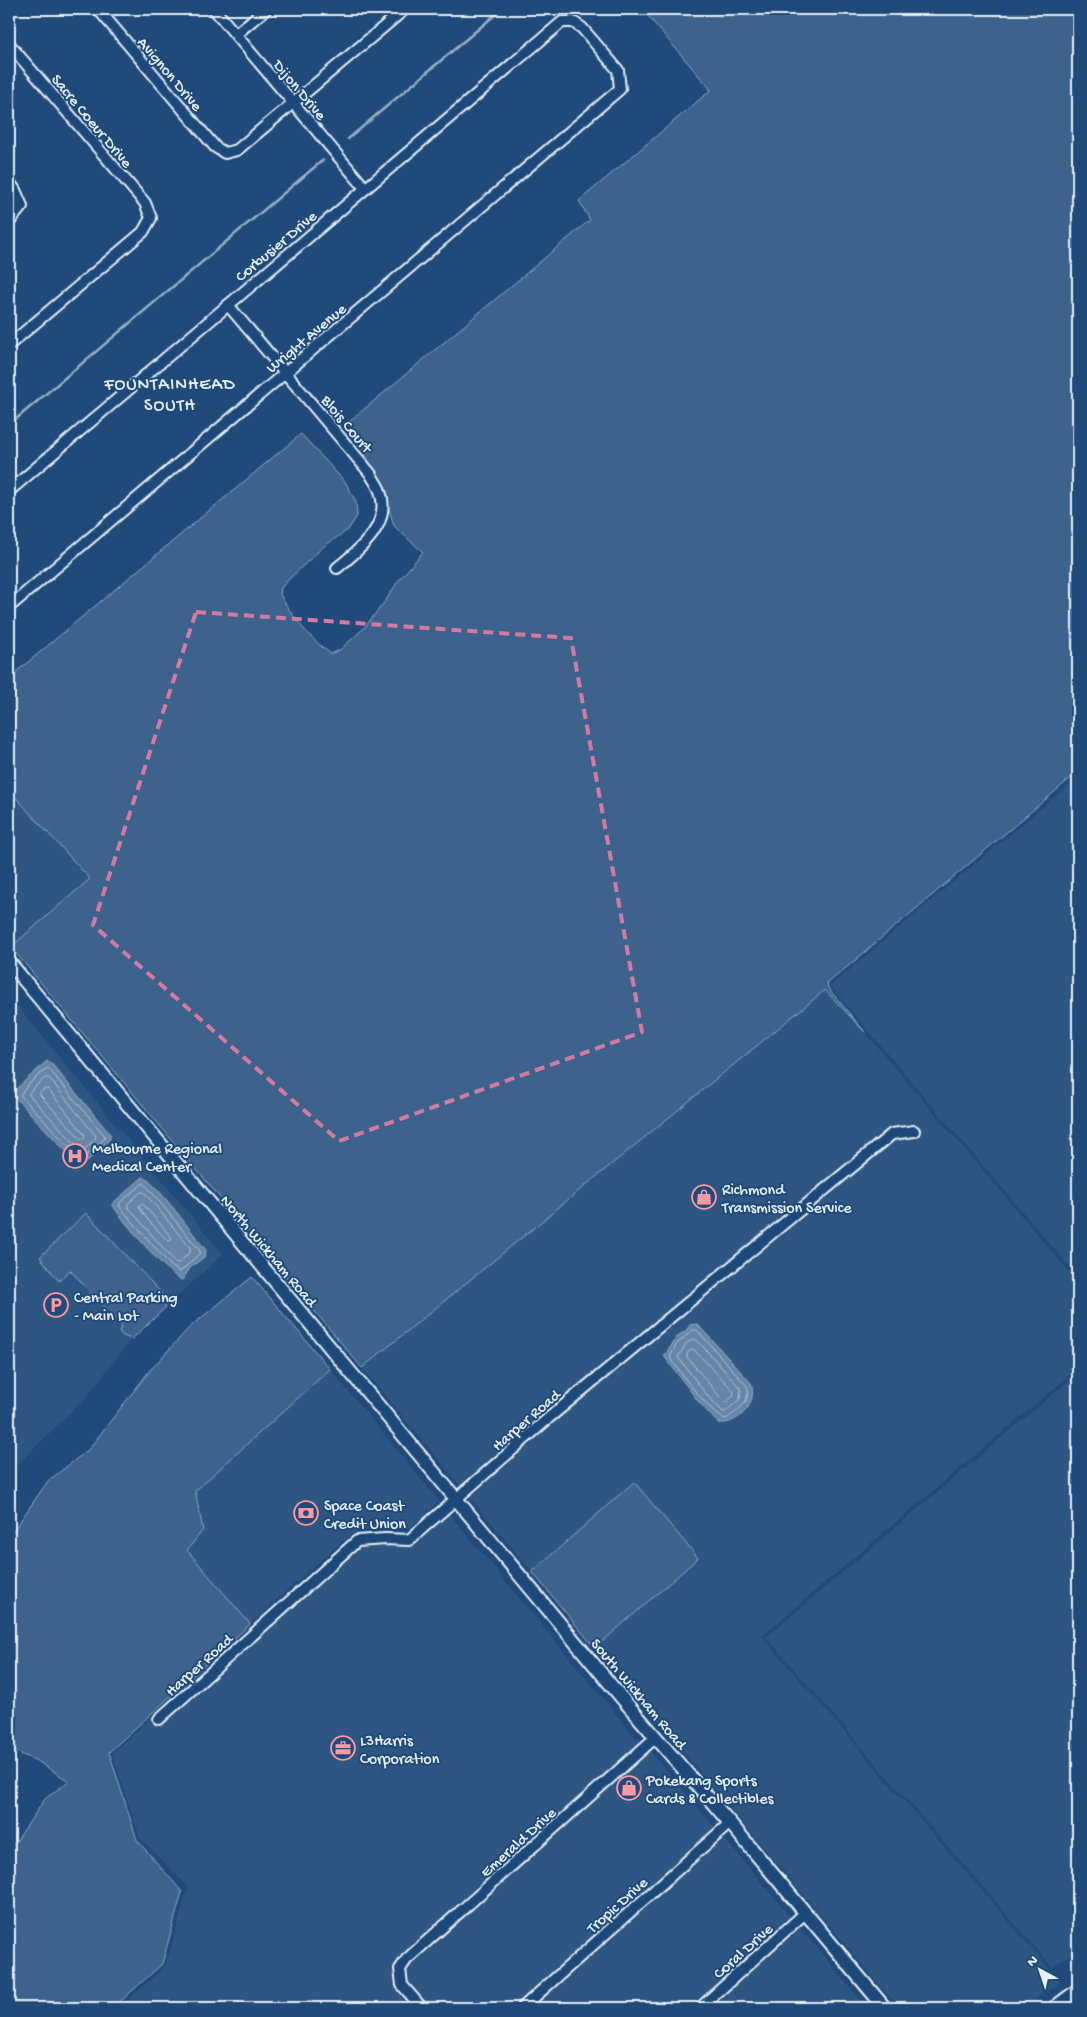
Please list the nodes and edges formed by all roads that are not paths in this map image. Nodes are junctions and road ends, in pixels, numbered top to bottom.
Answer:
1 (98, 9) edge
2 (214, 9) edge
3 (266, 9) edge
4 (405, 9) edge
5 (236, 34) junction
6 (9, 44) edge
7 (620, 89) joint
8 (294, 103) junction
9 (9, 182) edge
10 (365, 188) junction
11 (9, 222) edge
12 (228, 305) junction
13 (9, 345) edge
14 (286, 373) junction
15 (9, 491) edge
16 (337, 568) dead end
17 (9, 608) edge
18 (9, 962) edge
19 (914, 1130) dead end
20 (430, 1467) joint
21 (457, 1498) junction
22 (159, 1719) dead end
23 (656, 1737) junction
24 (730, 1823) junction
25 (805, 1913) junction
26 (1078, 1990) edge
27 (880, 2006) edge
28 (422, 2008) edge
29 (522, 2008) edge
30 (700, 2008) edge
31 (1054, 2008) edge

1 - 8 street, Avignon Drive
2 - 5 street, Dijon Drive
3 - 5 street
4 - 8 street
5 - 8 street, Dijon Drive
6 - 13 street, Sacre Coeur Drive
7 - 10 street, Corbusier Drive
7 - 14 street, Wright Avenue
8 - 10 street, Dijon Drive
9 - 11 street
10 - 12 street, Corbusier Drive
12 - 14 street, Blois Court
12 - 15 street, Corbusier Drive
14 - 16 street, Blois Court
14 - 17 street, Wright Avenue
18 - 20 main road, North Wickham Road
19 - 21 street, Harper Road
20 - 21 main road, South Wickham Road
21 - 22 street, Harper Road
21 - 23 main road, South Wickham Road
23 - 24 main road, South Wickham Road
23 - 28 street, Emerald Drive
24 - 25 main road, South Wickham Road
24 - 29 street, Tropic Drive
25 - 27 main road, South Wickham Road
25 - 30 street, Coral Drive
26 - 31 main road

